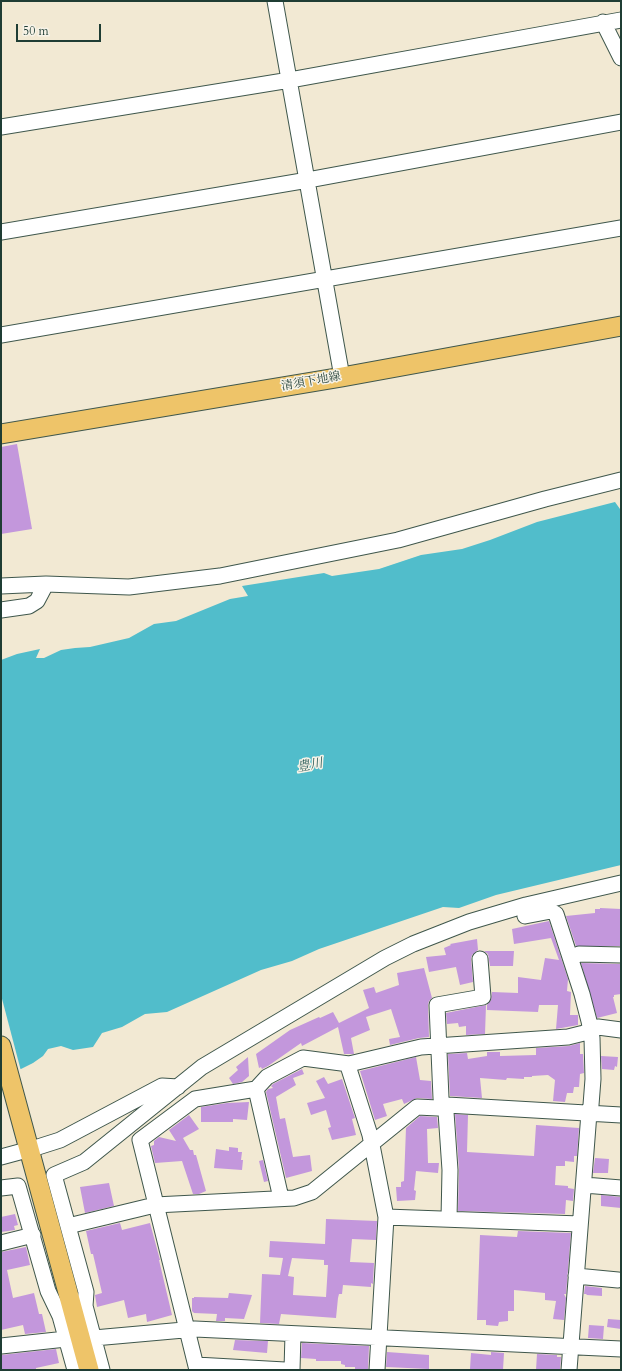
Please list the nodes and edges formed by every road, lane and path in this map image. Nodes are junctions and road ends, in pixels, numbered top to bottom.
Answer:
1 (275, 1) edge
2 (621, 20) edge
3 (603, 22) junction
4 (621, 58) edge
5 (290, 80) junction
6 (621, 122) edge
7 (1, 127) edge
8 (308, 180) junction
9 (621, 228) edge
10 (1, 232) edge
11 (325, 280) junction
12 (621, 326) edge
13 (1, 335) edge
14 (342, 377) junction
15 (1, 434) edge
16 (621, 480) edge
17 (46, 584) junction
18 (1, 586) edge
19 (1, 610) edge
20 (621, 883) edge
21 (469, 922) junction
22 (621, 955) edge
23 (571, 958) junction
24 (480, 959) dead end
25 (591, 1030) junction
26 (621, 1030) edge
27 (1, 1046) edge
28 (439, 1046) junction
29 (349, 1064) junction
30 (178, 1087) junction
31 (256, 1089) junction
32 (443, 1106) junction
33 (589, 1113) junction
34 (621, 1115) edge
35 (371, 1145) junction
36 (28, 1148) junction
37 (1, 1157) edge
38 (584, 1185) junction
39 (1, 1188) edge
40 (621, 1188) edge
41 (281, 1198) junction
42 (155, 1206) junction
43 (386, 1217) junction
44 (449, 1219) junction
45 (580, 1224) junction
46 (68, 1226) junction
47 (33, 1235) junction
48 (1, 1243) edge
49 (576, 1276) junction
50 (618, 1280) dead end
51 (186, 1329) junction
52 (293, 1334) junction
53 (94, 1338) junction
54 (379, 1338) junction
55 (66, 1339) junction
56 (1, 1346) edge
57 (571, 1346) junction
58 (621, 1349) edge
59 (196, 1368) edge
60 (75, 1370) edge
61 (89, 1370) edge
62 (102, 1370) edge
63 (284, 1370) edge
64 (292, 1370) edge
65 (377, 1370) edge
66 (569, 1370) edge

1 - 5 street
2 - 3 street
3 - 4 street
3 - 5 street
5 - 7 street
5 - 8 street
6 - 8 street
8 - 10 street
8 - 11 street
9 - 11 street
11 - 13 street
11 - 14 street
12 - 14 main road, 清須下地線
14 - 15 main road, 清須下地線
16 - 17 street
17 - 18 street
17 - 19 street
20 - 21 street
21 - 23 street
21 - 30 street
22 - 23 street
23 - 25 street
24 - 28 street
25 - 26 street
25 - 28 street
25 - 33 street
27 - 36 main road
28 - 29 street
28 - 32 street
29 - 31 street
29 - 35 street
30 - 36 street
30 - 46 street
31 - 41 street
31 - 42 street
32 - 33 street
32 - 35 street
32 - 44 street
33 - 34 street
33 - 38 street
35 - 41 street
35 - 43 street
36 - 37 street
36 - 61 main road
38 - 40 street
38 - 45 street
39 - 47 street
41 - 42 street
42 - 46 street
42 - 51 street
43 - 44 street
43 - 54 street
44 - 45 street
45 - 49 street
46 - 53 street
47 - 48 street
47 - 55 street
49 - 50 street
49 - 57 street
51 - 52 street
51 - 53 street
51 - 59 street
52 - 54 street
52 - 64 street
53 - 62 street
54 - 57 street
54 - 65 street
55 - 56 street
55 - 60 street
57 - 58 street
57 - 66 street
59 - 63 street

